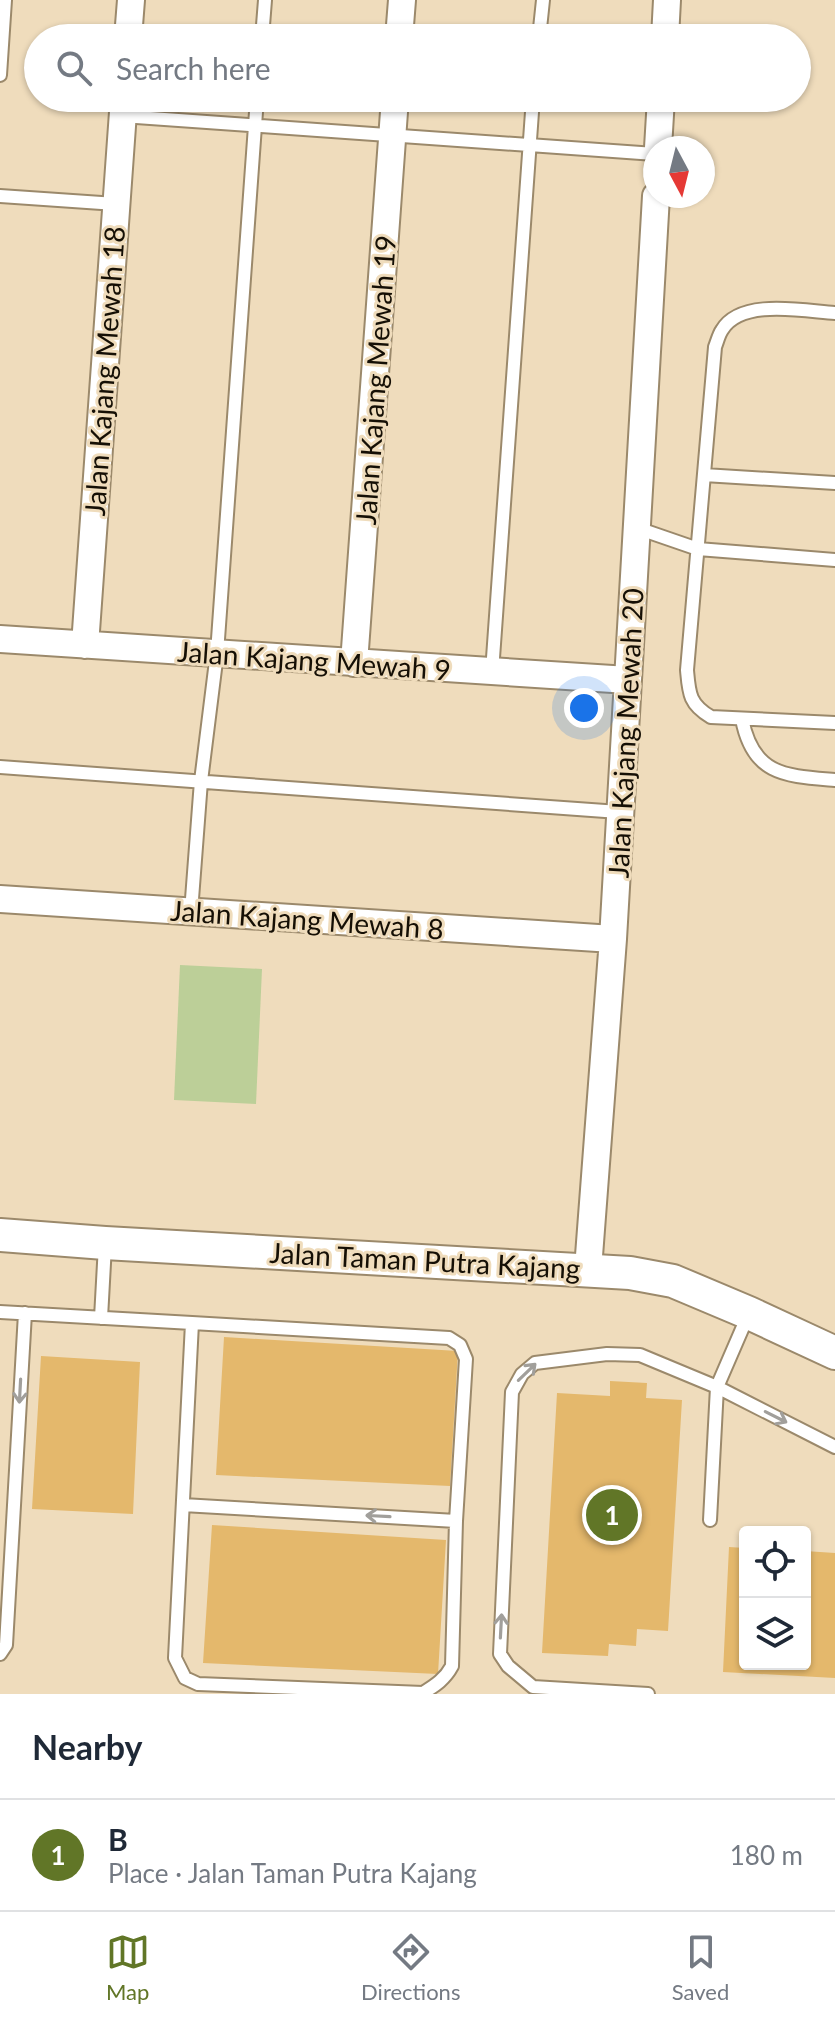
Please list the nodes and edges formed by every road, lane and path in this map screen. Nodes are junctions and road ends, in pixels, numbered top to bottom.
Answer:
1 (5, 0) edge
2 (131, 0) edge
3 (265, 0) edge
4 (402, 0) edge
5 (543, 0) edge
6 (667, 0) edge
7 (129, 24) edge
8 (263, 24) edge
9 (400, 24) edge
10 (540, 24) edge
11 (666, 24) edge
12 (0, 75) edge
13 (123, 112) edge
14 (158, 112) edge
15 (256, 112) edge
16 (394, 112) edge
17 (532, 112) edge
18 (660, 112) edge
19 (255, 126) junction
20 (393, 135) junction
21 (659, 136) edge
22 (529, 145) junction
23 (643, 153) edge
24 (0, 196) edge
25 (116, 204) junction
26 (655, 208) edge
27 (835, 313) edge
28 (704, 475) junction
29 (835, 483) edge
30 (637, 528) junction
31 (698, 549) junction
32 (835, 560) edge
33 (0, 639) edge
34 (85, 645) junction
35 (217, 653) junction
36 (354, 663) junction
37 (492, 672) junction
38 (628, 680) junction
39 (742, 719) junction
40 (835, 723) edge
41 (0, 767) edge
42 (835, 780) edge
43 (201, 781) junction
44 (619, 812) junction
45 (0, 899) edge
46 (191, 912) junction
47 (613, 939) junction
48 (0, 1235) edge
49 (105, 1243) junction
50 (588, 1269) junction
51 (0, 1312) edge
52 (25, 1313) junction
53 (749, 1313) junction
54 (101, 1318) junction
55 (192, 1323) junction
56 (835, 1353) edge
57 (717, 1387) junction
58 (835, 1447) edge
59 (183, 1505) junction
60 (710, 1520) dead end
61 (456, 1521) junction
62 (0, 1654) edge
63 (648, 1694) edge

1 - 12 lane
2 - 7 street
3 - 8 lane
4 - 9 street
5 - 10 lane
6 - 11 street
13 - 25 street, Jalan Kajang Mewah 18
14 - 19 lane
15 - 19 lane
16 - 20 street, Jalan Kajang Mewah 19
17 - 22 lane
18 - 21 street
19 - 20 lane
19 - 35 lane
20 - 22 lane
20 - 36 street, Jalan Kajang Mewah 19
22 - 23 lane
22 - 37 lane
24 - 25 lane
25 - 34 street, Jalan Kajang Mewah 18
26 - 30 street, Jalan Kajang Mewah 20
27 - 28 lane
28 - 29 lane
28 - 31 lane
30 - 31 lane
30 - 38 street, Jalan Kajang Mewah 20
31 - 32 lane
31 - 39 lane
33 - 34 street, Jalan Kajang Mewah 9
34 - 35 street, Jalan Kajang Mewah 9
35 - 36 street, Jalan Kajang Mewah 9
35 - 43 lane
36 - 37 street, Jalan Kajang Mewah 9
37 - 38 street, Jalan Kajang Mewah 9
38 - 44 street, Jalan Kajang Mewah 20
39 - 40 lane
39 - 42 lane
41 - 43 lane
43 - 44 lane
43 - 46 lane
44 - 47 street, Jalan Kajang Mewah 20
45 - 46 street, Jalan Kajang Mewah 8
46 - 47 street, Jalan Kajang Mewah 8
47 - 50 street, Jalan Kajang Mewah 20
48 - 49 street, Jalan Taman Putra Kajang
49 - 50 street, Jalan Taman Putra Kajang
49 - 54 lane
50 - 53 street, Jalan Taman Putra Kajang
51 - 52 lane
52 - 54 lane
52 -> 62 lane
53 - 56 street, Jalan Taman Putra Kajang
53 - 57 lane
54 - 55 lane
55 - 59 lane
55 - 61 lane
57 -> 58 lane
57 - 60 lane
63 -> 57 lane
61 -> 59 lane
59 - 61 lane

